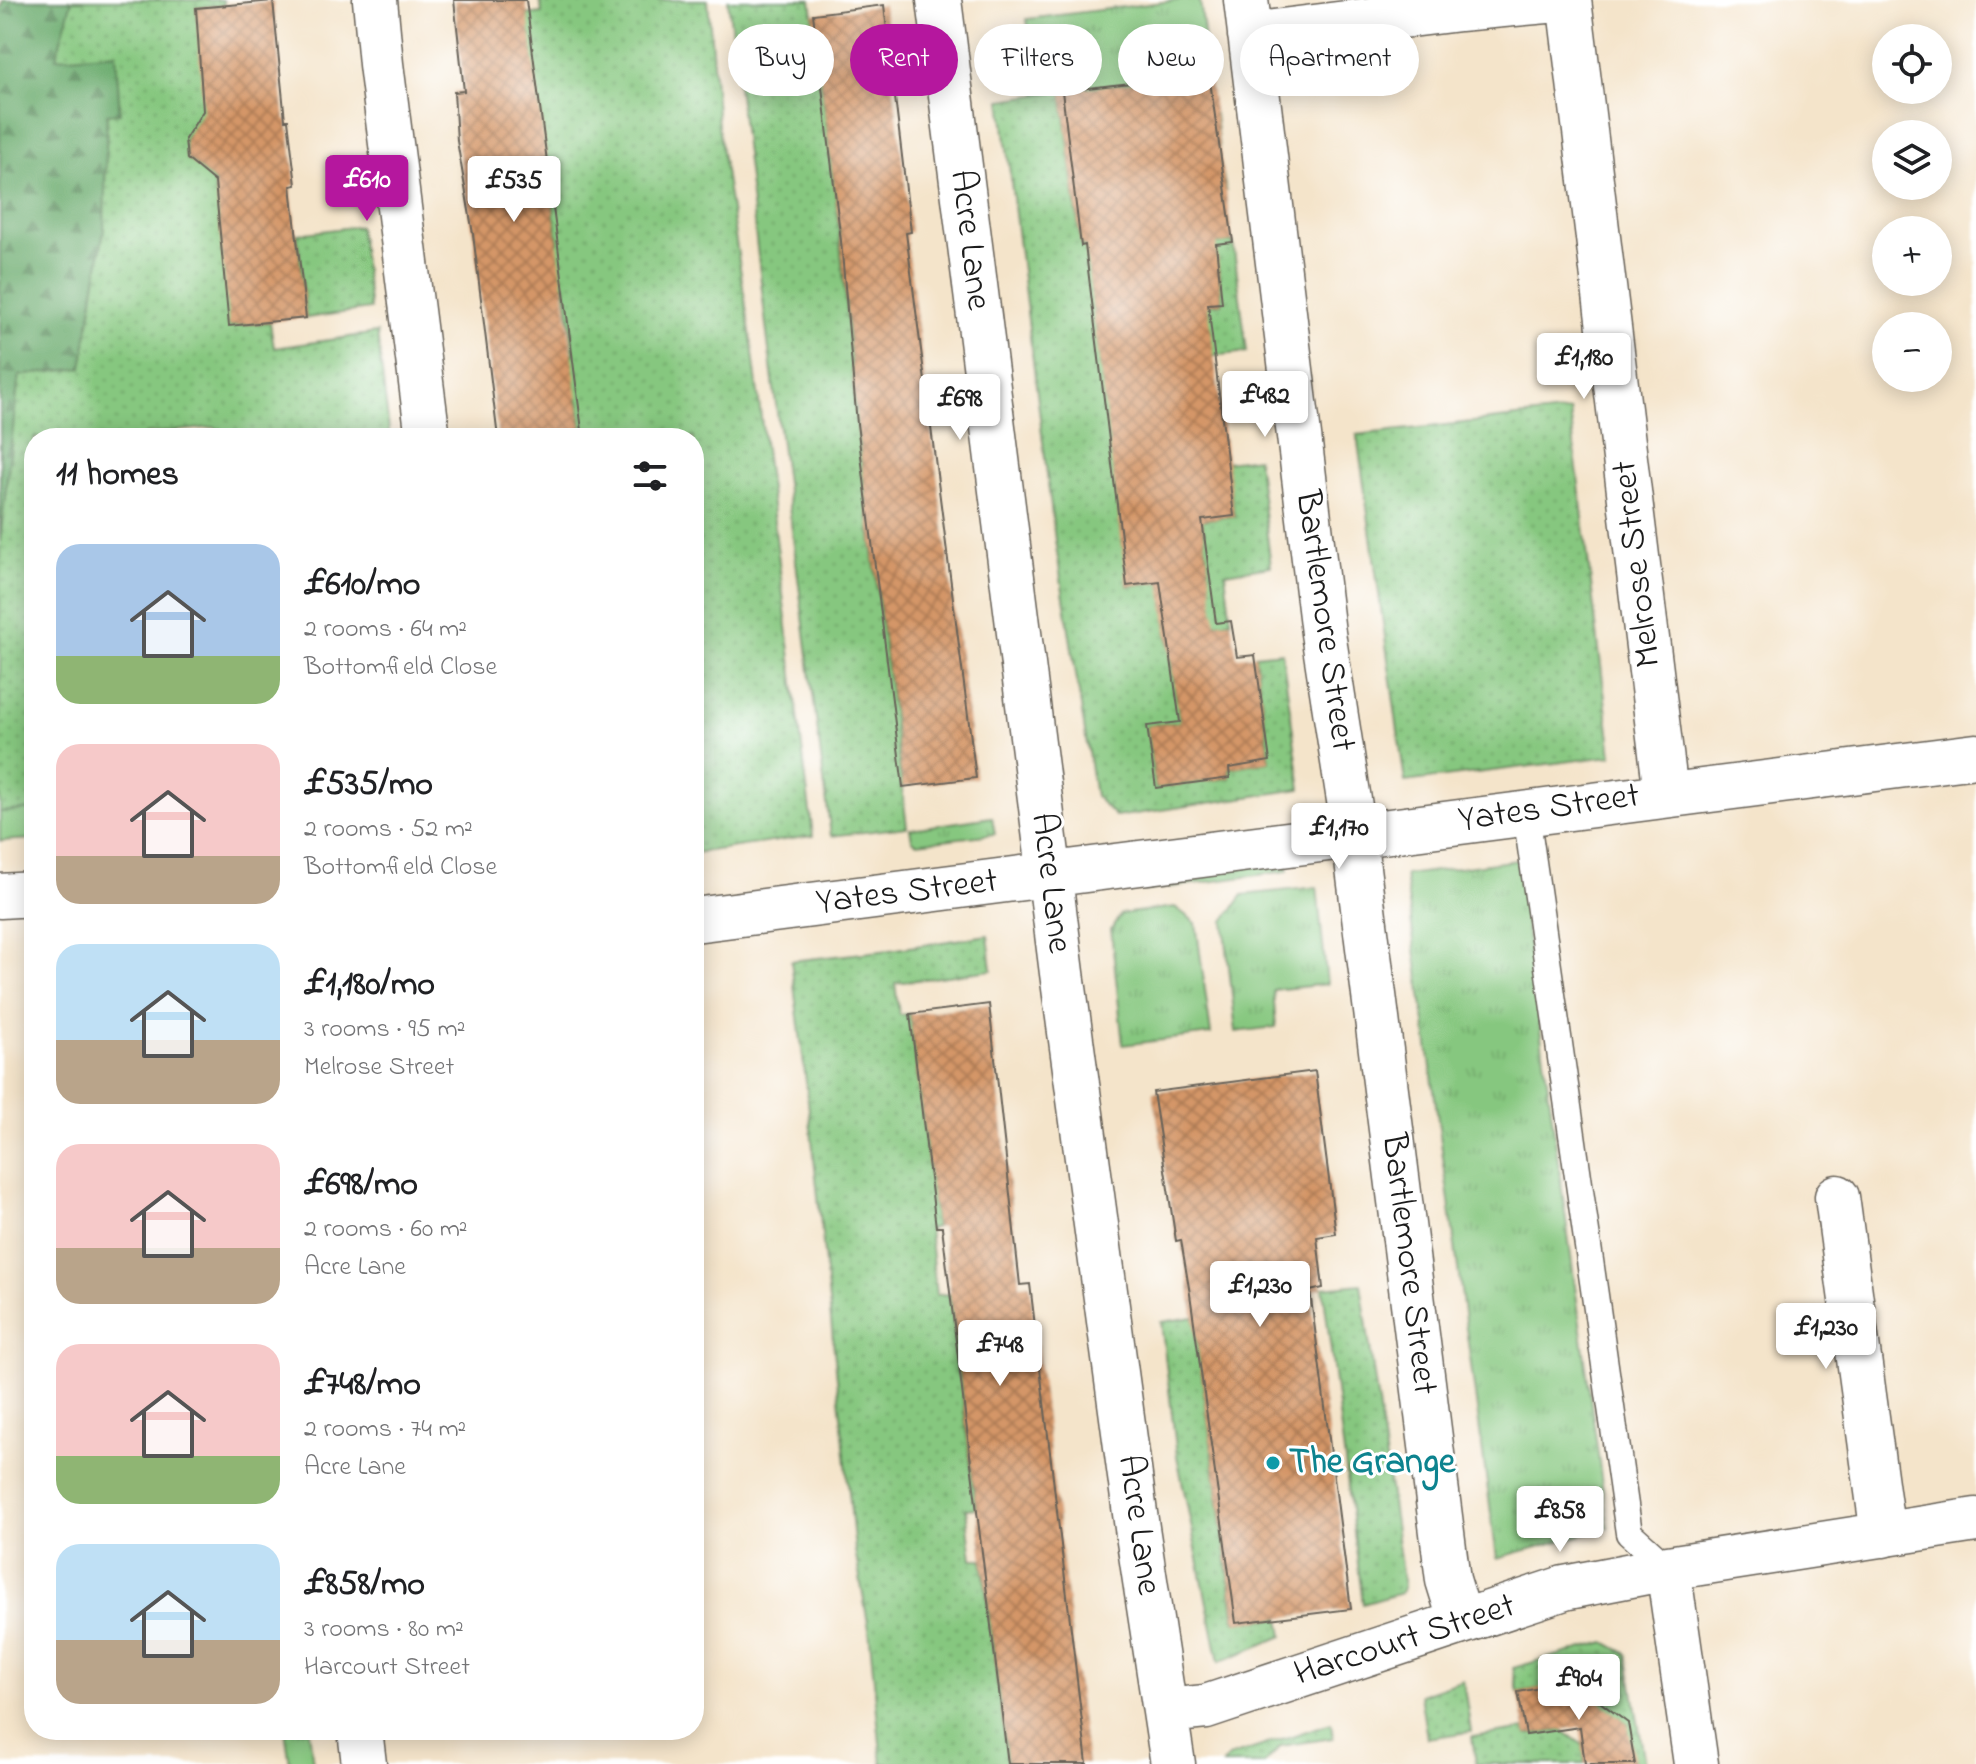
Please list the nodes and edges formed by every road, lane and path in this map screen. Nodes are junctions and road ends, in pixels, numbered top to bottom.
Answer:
1 (375, 0) edge
2 (939, 0) edge
3 (1558, 0) edge
4 (1569, 0) edge
5 (1459, 4) edge
6 (1248, 18) edge
7 (427, 428) edge
8 (1976, 756) edge
9 (1666, 794) junction
10 (1526, 813) junction
11 (1353, 835) junction
12 (1049, 874) junction
13 (24, 895) edge
14 (0, 896) edge
15 (704, 919) edge
16 (1837, 1197) dead end
17 (1976, 1520) edge
18 (1883, 1535) junction
19 (1668, 1568) junction
20 (1461, 1622) junction
21 (1166, 1711) junction
22 (361, 1740) edge
23 (364, 1764) edge
24 (1173, 1764) edge
25 (1696, 1764) edge

1 - 7 street
2 - 12 street, Acre Lane
3 - 5 street
4 - 9 street, Melrose Street
5 - 6 street
6 - 11 street, Bartlemore Street
8 - 9 street, Yates Street
9 - 10 street, Yates Street
10 - 11 street, Yates Street
10 - 19 lane
11 - 12 street, Yates Street
11 - 20 street, Bartlemore Street
12 - 15 street, Yates Street
12 - 21 street, Acre Lane
13 - 14 street
16 - 18 street
17 - 18 street, Harcourt Street
18 - 19 street, Harcourt Street
19 - 20 street, Harcourt Street
19 - 25 street
20 - 21 street, Harcourt Street
21 - 24 street, Acre Lane
22 - 23 street

